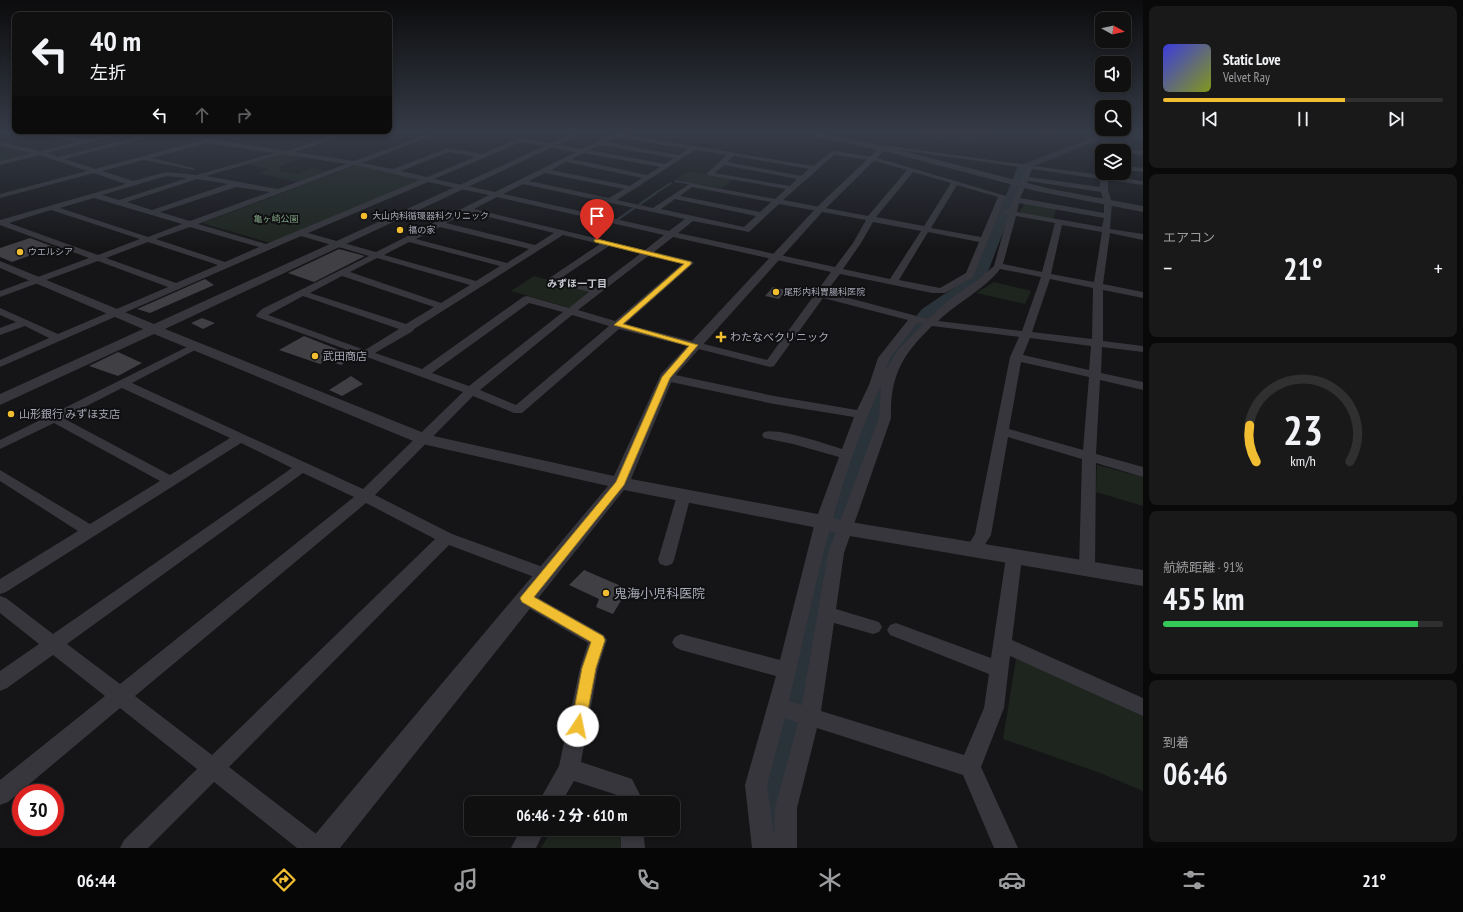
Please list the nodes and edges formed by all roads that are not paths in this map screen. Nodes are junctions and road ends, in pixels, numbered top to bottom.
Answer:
1 (911, 170) edge
2 (92, 171) edge
3 (101, 171) edge
4 (202, 171) edge
5 (221, 171) edge
6 (335, 171) edge
7 (387, 171) edge
8 (397, 171) edge
9 (450, 171) edge
10 (497, 171) edge
11 (544, 171) joint
12 (617, 171) edge
13 (659, 171) edge
14 (713, 171) edge
15 (762, 171) edge
16 (812, 171) edge
17 (859, 171) edge
18 (913, 171) edge
19 (977, 171) edge
20 (1028, 171) edge
21 (1068, 171) edge
22 (96, 172) junction
23 (393, 172) junction
24 (213, 173) junction
25 (1095, 174) edge
26 (197, 177) junction
27 (649, 177) junction
28 (802, 178) junction
29 (428, 180) junction
30 (742, 180) junction
31 (1104, 180) edge
32 (1128, 180) edge
33 (522, 182) junction
34 (955, 182) junction
35 (1024, 182) junction
36 (1143, 183) edge
37 (134, 184) junction
38 (235, 184) junction
39 (462, 187) junction
40 (631, 188) junction
41 (791, 188) junction
42 (1104, 190) junction
43 (280, 191) junction
44 (725, 191) junction
45 (94, 195) junction
46 (496, 195) junction
47 (0, 196) edge
48 (674, 197) junction
49 (612, 200) junction
50 (1016, 200) junction
51 (121, 202) junction
52 (778, 202) junction
53 (1108, 203) junction
54 (52, 208) junction
55 (821, 208) junction
56 (996, 209) junction
57 (1143, 209) edge
58 (469, 210) junction
59 (655, 210) junction
60 (153, 212) junction
61 (1012, 214) junction
62 (762, 215) junction
63 (1108, 216) junction
64 (692, 218) junction
65 (871, 218) junction
66 (1059, 222) junction
67 (1, 223) edge
68 (192, 224) junction
69 (439, 224) junction
70 (926, 229) junction
71 (1105, 230) junction
72 (562, 232) junction
73 (300, 233) junction
74 (672, 234) junction
75 (1143, 237) edge
76 (408, 239) junction
77 (148, 240) junction
78 (984, 240) junction
79 (608, 243) junction
80 (336, 245) junction
81 (267, 247) junction
82 (536, 248) junction
83 (647, 253) junction
84 (376, 256) junction
85 (99, 258) junction
86 (777, 258) junction
87 (0, 264) edge
88 (226, 266) junction
89 (508, 266) junction
90 (998, 266) junction
91 (837, 270) junction
92 (342, 273) junction
93 (1047, 275) junction
94 (39, 280) junction
95 (893, 282) junction
96 (479, 285) junction
97 (178, 286) junction
98 (1098, 286) junction
99 (596, 291) junction
100 (302, 293) junction
101 (0, 294) edge
102 (821, 294) junction
103 (1143, 295) edge
104 (444, 307) junction
105 (0, 311) edge
106 (571, 311) junction
107 (118, 313) junction
108 (916, 319) junction
109 (25, 322) junction
110 (930, 323) junction
111 (618, 325) junction
112 (409, 329) junction
113 (156, 330) junction
114 (0, 332) edge
115 (1027, 334) junction
116 (59, 339) junction
117 (1097, 343) junction
118 (694, 345) junction
119 (195, 346) junction
120 (1143, 349) edge
121 (366, 354) junction
122 (1016, 357) junction
123 (0, 364) edge
124 (423, 374) junction
125 (1094, 376) junction
126 (666, 377) junction
127 (124, 384) junction
128 (1143, 386) edge
129 (471, 392) junction
130 (0, 400) edge
131 (861, 414) junction
132 (54, 418) junction
133 (1001, 431) junction
134 (769, 435) dead end
135 (240, 438) junction
136 (424, 439) junction
137 (0, 444) edge
138 (846, 455) junction
139 (1089, 456) junction
140 (302, 467) junction
141 (1143, 472) edge
142 (0, 475) edge
143 (171, 480) junction
144 (620, 483) junction
145 (684, 495) junction
146 (365, 496) junction
147 (823, 522) junction
148 (844, 528) junction
149 (90, 531) junction
150 (446, 538) junction
151 (973, 550) junction
152 (1014, 556) junction
153 (666, 560) dead end
154 (1087, 568) junction
155 (545, 576) junction
156 (1143, 578) edge
157 (0, 587) edge
158 (526, 598) junction
159 (0, 603) edge
160 (826, 614) junction
161 (873, 627) dead end
162 (896, 630) dead end
163 (681, 642) dead end
164 (53, 644) junction
165 (1002, 644) junction
166 (999, 668) junction
167 (786, 670) junction
168 (0, 682) edge
169 (120, 696) junction
170 (778, 707) junction
171 (1143, 707) edge
172 (810, 716) junction
173 (970, 767) junction
174 (214, 769) junction
175 (569, 769) junction
176 (0, 794) edge
177 (553, 796) edge
178 (629, 796) edge
179 (530, 836) edge
180 (632, 836) edge
181 (132, 848) edge
182 (316, 848) edge
183 (322, 848) edge
184 (523, 848) edge
185 (633, 848) edge
186 (764, 848) edge
187 (785, 848) edge
188 (1006, 848) edge

1 - 65 street
2 - 22 street
3 - 22 street
4 - 24 street
5 - 24 street
6 - 43 street
7 - 23 street
8 - 23 street
9 - 29 street
10 - 39 street
11 - 33 street
11 - 40 street
12 - 27 street
13 - 27 street
14 - 30 street
15 - 28 street
16 - 28 street
17 - 55 street
18 - 34 street
19 - 35 street
20 - 35 street
21 - 25 street
22 - 37 street
22 - 47 street
23 - 29 street
24 - 26 street
26 - 37 street
26 - 38 street
26 - 51 street
27 - 40 street
28 - 41 street
29 - 39 street
29 - 73 street
30 - 41 street
30 - 44 street
31 - 42 street
32 - 36 street
33 - 46 street
33 - 49 street
34 - 56 street
34 - 70 street
35 - 42 street
35 - 50 street
35 - 53 street
37 - 45 street
38 - 43 street
38 - 60 street
39 - 46 street
39 - 80 street
40 - 49 street
41 - 52 street
42 - 53 street
43 - 68 street
44 - 48 street
44 - 52 street
45 - 51 street
45 - 54 street
46 - 58 street
46 - 74 street
48 - 59 street
48 - 62 street
49 - 59 street
50 - 61 street
50 - 63 street
51 - 60 street
52 - 55 street
52 - 62 street
53 - 57 street
53 - 63 street
54 - 67 street
54 - 77 street
55 - 65 street
55 - 86 street
56 - 61 street
56 - 78 street
58 - 69 street
58 - 72 street
59 - 64 street
60 - 68 street
61 - 66 street
61 - 90 street
62 - 64 street
63 - 71 street
64 - 74 street
65 - 70 street
65 - 91 street
66 - 71 street
66 - 93 street
67 - 85 street
68 - 77 street
68 - 81 street
69 - 76 street
69 - 82 street
70 - 78 street
70 - 95 street
71 - 75 street
71 - 98 street
72 - 79 street
72 - 82 street
73 - 80 street
73 - 81 street
74 - 83 street
74 - 86 street
76 - 84 street
76 - 89 street
77 - 85 street
77 - 88 street
78 - 95 street
79 - 83 street
79 - 99 street
80 - 84 street
80 - 113 street
81 - 88 street
82 - 89 street
83 - 99 street
83 - 111 street
84 - 92 street
84 - 96 street
85 - 94 street
85 - 97 street
86 - 91 street
86 - 118 street
87 - 94 street
88 - 97 street
89 - 96 street
90 - 93 street
90 - 110 street
91 - 95 street
91 - 102 street
92 - 100 street
92 - 104 street
93 - 98 street
93 - 115 street
94 - 101 street
94 - 107 street
96 - 104 street
97 - 107 street
98 - 103 street
98 - 117 street
99 - 106 street
100 - 112 street
100 - 121 street
102 - 108 street
102 - 118 street
104 - 112 street
105 - 109 street
106 - 111 street
106 - 124 street
106 - 129 street
107 - 113 street
107 - 116 street
108 - 110 street
108 - 131 street
109 - 114 street
109 - 116 street
110 - 115 street
110 - 148 street
111 - 118 street
111 - 129 street
112 - 121 street
113 - 119 street
113 - 130 street
115 - 117 street
115 - 122 street
116 - 123 street
117 - 120 street
117 - 125 street
118 - 126 street
119 - 127 street
119 - 136 street
121 - 124 street
122 - 125 street
122 - 133 street
124 - 129 street
125 - 128 street
125 - 139 street
126 - 131 street
126 - 144 street
127 - 132 street
127 - 135 street
129 - 136 street
131 - 138 street
132 - 137 street
132 - 143 street
133 - 139 street
133 - 151 street
134 - 138 street
135 - 140 street
135 - 143 street
136 - 144 street
136 - 146 street
138 - 147 street
139 - 141 street
139 - 154 street
140 - 146 street
140 - 164 street
142 - 149 street
143 - 149 street
144 - 145 street
144 - 155 street
145 - 147 street
145 - 153 street
146 - 150 street
146 - 169 street
147 - 148 street
147 - 167 street
148 - 151 street
148 - 160 street
149 - 157 street
150 - 155 street
150 - 174 street
151 - 152 street
152 - 154 street
152 - 165 street
154 - 156 street
155 - 158 street
158 - 175 street
158 - 183 street
159 - 164 street
160 - 161 street
160 - 172 street
162 - 166 street
163 - 167 street
164 - 168 street
164 - 169 street
165 - 166 street
165 - 171 street
166 - 173 street
167 - 170 street
169 - 174 street
169 - 176 street
170 - 172 street
170 - 186 street
172 - 173 street
172 - 187 street
173 - 188 street
174 - 181 street
174 - 182 street
175 - 177 street
175 - 178 street
179 - 184 street
180 - 185 street

